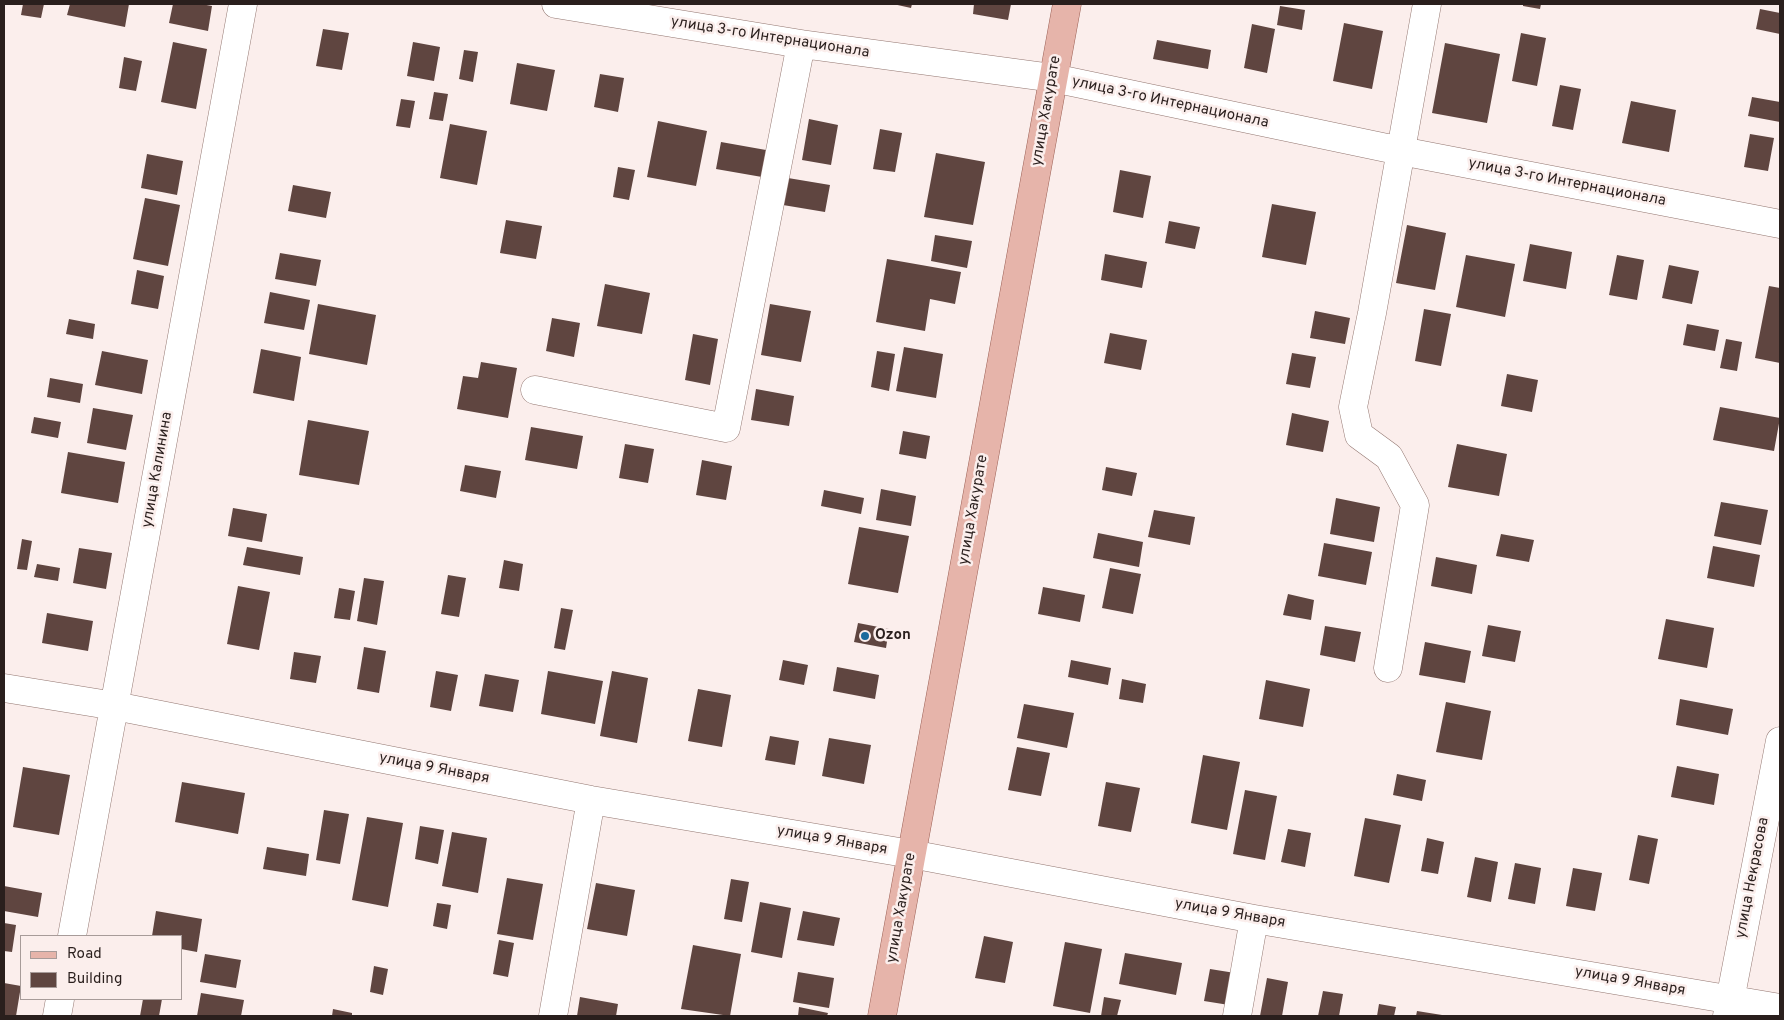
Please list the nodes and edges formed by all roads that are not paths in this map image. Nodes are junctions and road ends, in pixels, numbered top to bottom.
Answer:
1 (243, 4) edge
2 (556, 4) edge
3 (1067, 4) edge
4 (1427, 4) edge
5 (592, 7) edge
6 (801, 44) junction
7 (1053, 78) junction
8 (1401, 151) junction
9 (1780, 224) edge
10 (535, 390) dead end
11 (1388, 668) dead end
12 (4, 688) edge
13 (115, 706) junction
14 (1780, 741) edge
15 (590, 800) junction
16 (912, 854) junction
17 (1254, 919) junction
18 (72, 935) edge
19 (60, 1000) edge
20 (1728, 1008) edge
21 (1780, 1008) edge
22 (57, 1016) edge
23 (553, 1016) edge
24 (882, 1016) edge
25 (1237, 1016) edge

1 - 13 street, улица Калинина
2 - 5 street, улица 3-го Интернационала
3 - 7 main road, улица Хакурате
4 - 8 street
5 - 6 street, улица 3-го Интернационала
6 - 7 street, улица 3-го Интернационала
6 - 10 street
7 - 8 street, улица 3-го Интернационала
7 - 16 main road, улица Хакурате
8 - 9 street, улица 3-го Интернационала
8 - 11 street
12 - 13 street, улица 9 Января
13 - 15 street, улица 9 Января
13 - 18 street, улица Калинина
14 - 20 street, улица Некрасова
15 - 16 street, улица 9 Января
15 - 23 street
16 - 17 street, улица 9 Января
16 - 24 main road, улица Хакурате
17 - 20 street, улица 9 Января
17 - 25 street
19 - 22 street
20 - 21 street, улица 9 Января

